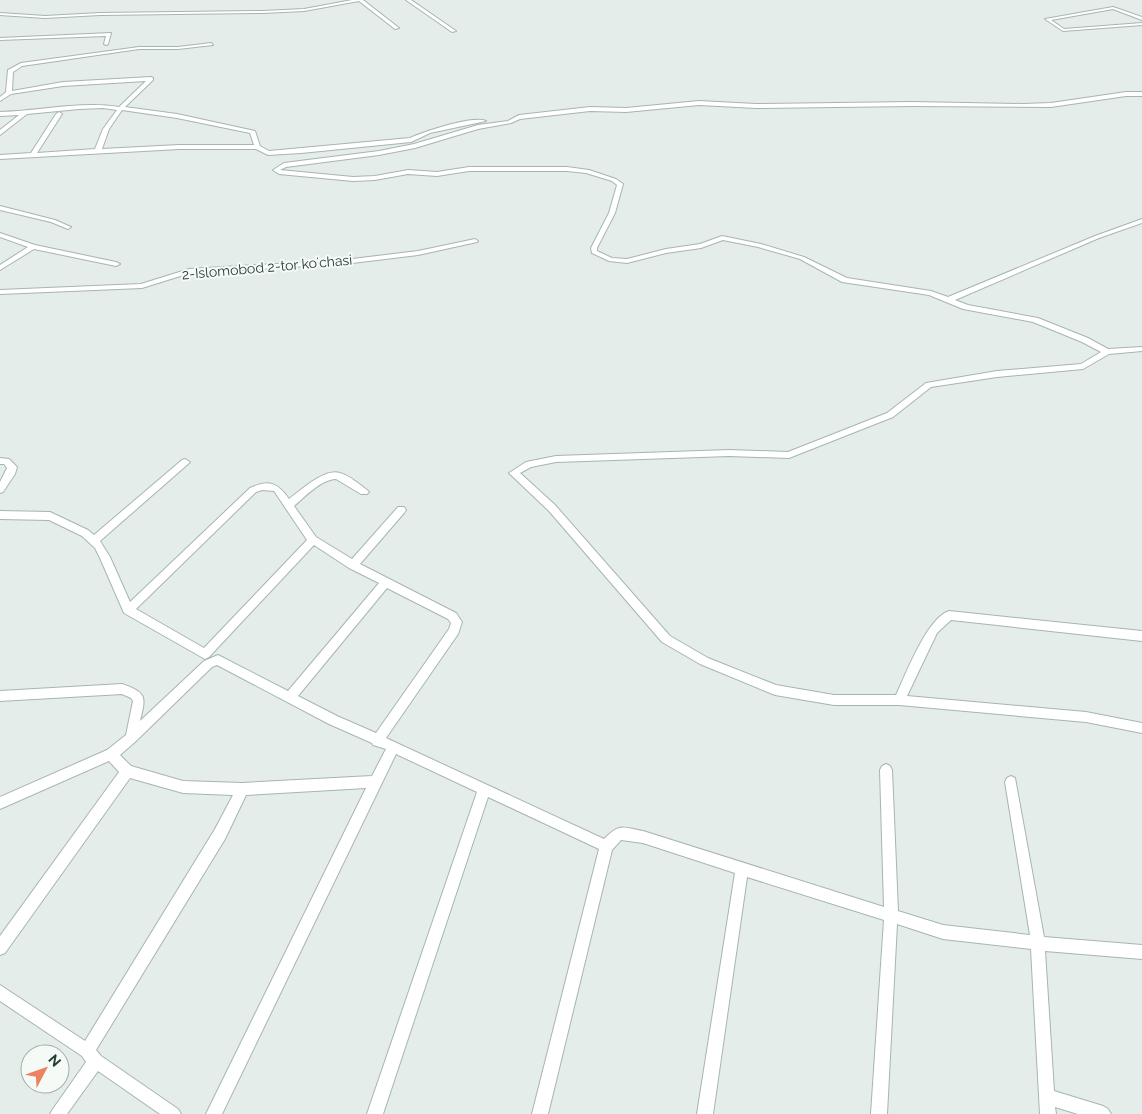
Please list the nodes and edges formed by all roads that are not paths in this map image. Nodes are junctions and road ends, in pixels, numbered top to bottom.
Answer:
1 (359, 0) edge
2 (408, 0) edge
3 (350, 1) edge
4 (0, 14) edge
5 (1142, 19) edge
6 (1142, 24) edge
7 (397, 28) dead end
8 (454, 31) dead end
9 (0, 39) edge
10 (106, 44) dead end
11 (211, 44) dead end
12 (9, 93) junction
13 (1142, 94) edge
14 (0, 100) edge
15 (119, 108) junction
16 (26, 113) junction
17 (0, 114) edge
18 (59, 114) dead end
19 (511, 119) junction
20 (0, 133) edge
21 (257, 147) junction
22 (98, 151) junction
23 (33, 155) junction
24 (0, 157) edge
25 (0, 208) edge
26 (1142, 221) edge
27 (68, 227) dead end
28 (0, 235) edge
29 (475, 241) dead end
30 (33, 246) junction
31 (116, 264) dead end
32 (0, 268) edge
33 (0, 292) edge
34 (950, 298) junction
35 (1142, 349) edge
36 (1107, 352) junction
37 (0, 461) edge
38 (185, 462) dead end
39 (0, 490) edge
40 (364, 492) dead end
41 (289, 505) junction
42 (401, 510) dead end
43 (0, 515) edge
44 (313, 540) junction
45 (94, 542) junction
46 (353, 565) junction
47 (386, 582) junction
48 (128, 610) junction
49 (1142, 636) edge
50 (205, 654) junction
51 (218, 660) junction
52 (0, 696) edge
53 (289, 698) junction
54 (899, 700) junction
55 (1142, 728) edge
56 (130, 738) junction
57 (377, 741) junction
58 (393, 747) junction
59 (112, 754) junction
60 (886, 770) dead end
61 (127, 771) junction
62 (376, 782) junction
63 (1010, 782) dead end
64 (484, 788) junction
65 (242, 789) junction
66 (0, 803) edge
67 (606, 846) junction
68 (742, 869) junction
69 (891, 915) junction
70 (1038, 943) junction
71 (0, 948) edge
72 (1142, 952) edge
73 (0, 992) edge
74 (92, 1056) junction
75 (1048, 1097) junction
76 (58, 1114) edge
77 (173, 1114) edge
78 (214, 1114) edge
79 (375, 1114) edge
80 (540, 1114) edge
81 (705, 1114) edge
82 (879, 1114) edge
83 (1048, 1114) edge
84 (1103, 1114) edge

1 - 3 street
1 - 7 street
2 - 8 street
3 - 4 street
5 - 6 street
9 - 10 street
11 - 12 street
12 - 14 street
12 - 15 street
13 - 19 street
15 - 16 street
15 - 21 street
15 - 22 street
16 - 17 street
16 - 20 street
18 - 23 street
19 - 21 street
19 - 34 street
21 - 22 street
22 - 23 street
23 - 24 street
25 - 27 street
26 - 34 street
28 - 30 street
29 - 33 street, 2-Islomobod 2-tor koʻchasi
30 - 31 street
30 - 32 street
34 - 36 street
35 - 36 street
36 - 54 street
37 - 39 street
38 - 45 street
40 - 41 street
41 - 44 street
41 - 48 street
42 - 46 street
43 - 45 street
44 - 46 street
44 - 50 street
45 - 48 street
46 - 47 street
47 - 53 street
47 - 57 street
48 - 50 street
49 - 54 street
50 - 51 street
51 - 53 street
51 - 56 street
52 - 56 street
53 - 57 street
54 - 55 street
56 - 59 street
57 - 58 street
58 - 62 street
58 - 64 street
59 - 61 street
59 - 66 street
60 - 69 street
61 - 65 street
61 - 71 street
62 - 65 street
62 - 78 street
63 - 70 street
64 - 67 street
64 - 79 street
65 - 74 street
67 - 68 street
67 - 80 street
68 - 69 street
68 - 81 street
69 - 70 street
69 - 82 street
70 - 72 street
70 - 75 street
73 - 74 street
74 - 76 street
74 - 77 street
75 - 83 street
75 - 84 street

